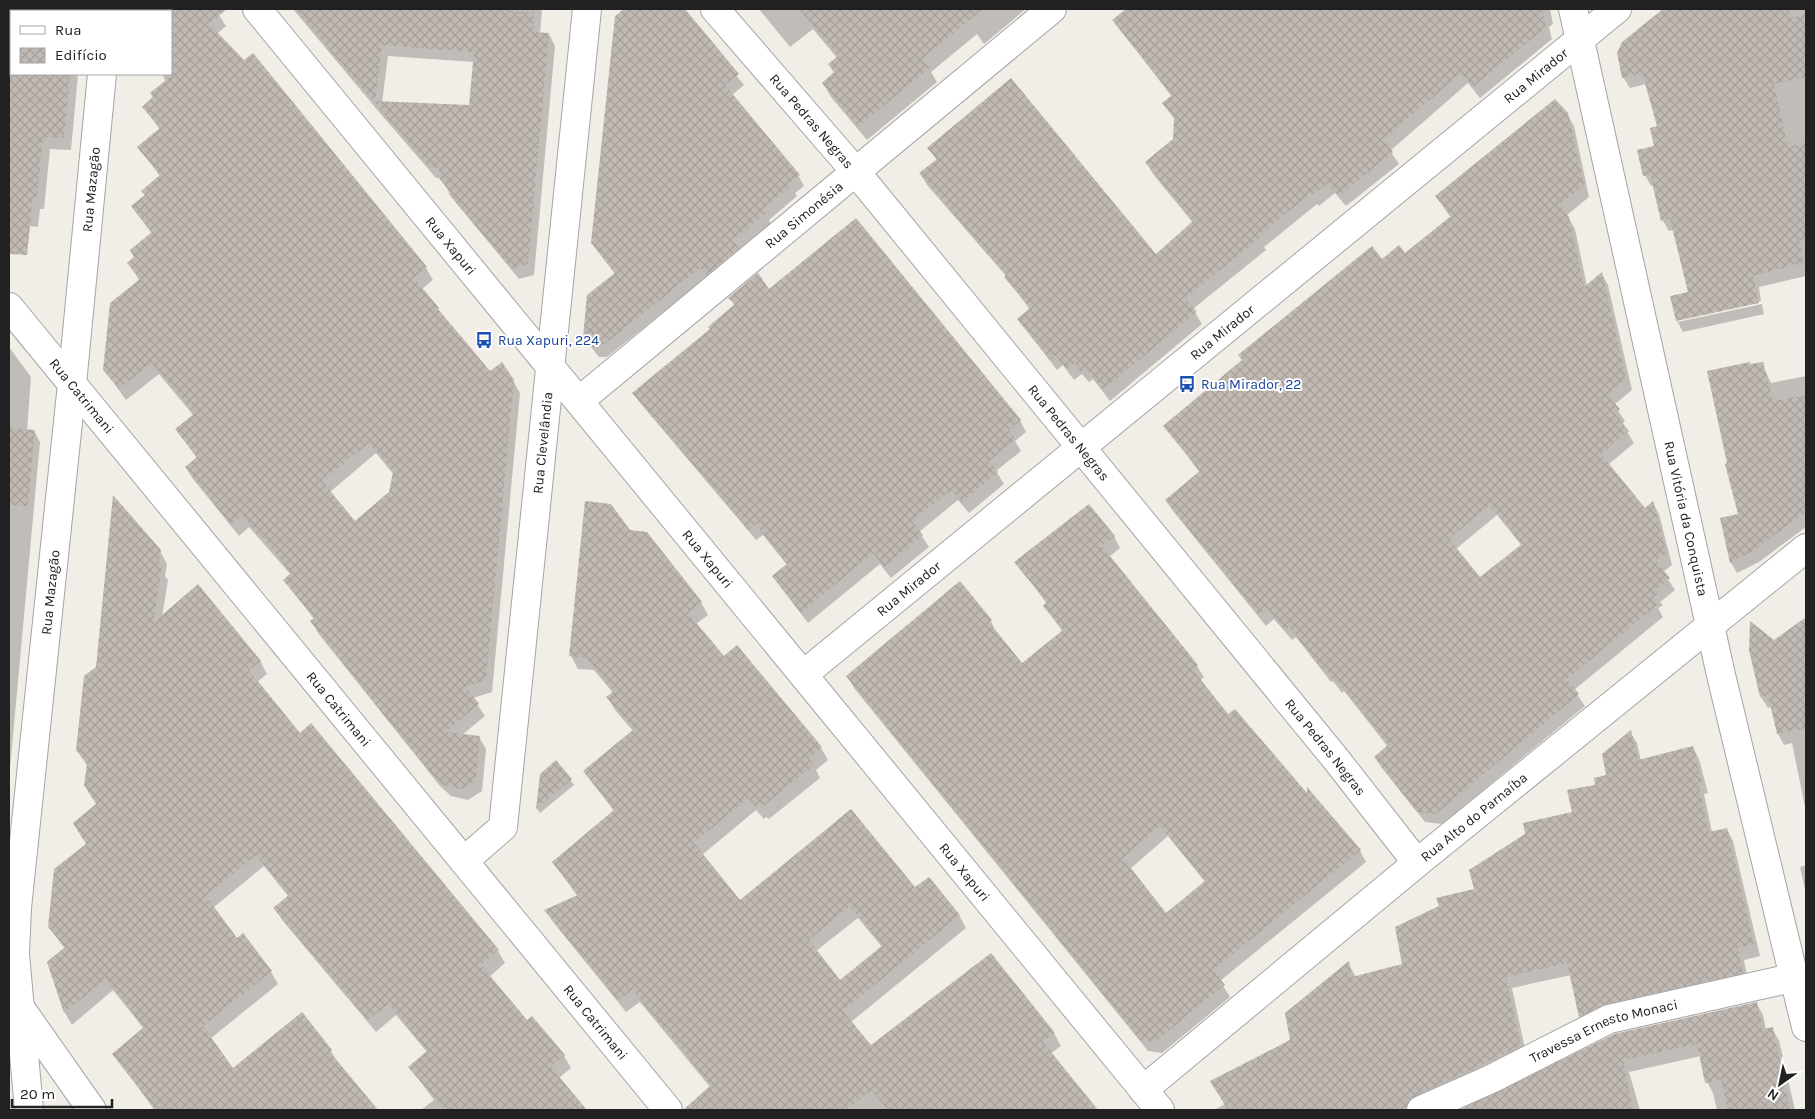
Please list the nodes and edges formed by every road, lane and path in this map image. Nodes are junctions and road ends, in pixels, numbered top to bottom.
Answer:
1 (257, 9) edge
2 (587, 9) edge
3 (716, 9) edge
4 (1052, 9) edge
5 (1574, 9) edge
6 (1617, 9) edge
7 (1580, 38) junction
8 (102, 75) edge
9 (855, 171) junction
10 (9, 307) edge
11 (551, 366) junction
12 (72, 384) junction
13 (579, 401) junction
14 (1080, 447) junction
15 (1806, 548) edge
16 (1711, 626) junction
17 (804, 674) junction
18 (464, 861) junction
19 (1417, 863) junction
20 (1796, 937) edge
21 (1796, 977) junction
22 (14, 999) edge
23 (1806, 1027) edge
24 (1152, 1100) edge
25 (29, 1110) edge
26 (92, 1110) edge
27 (668, 1110) edge
28 (1421, 1110) edge

1 - 11 street, Rua Xapuri
2 - 11 street, Rua Clevelândia
3 - 9 street, Rua Pedras Negras
4 - 9 street, Rua Simonésia
5 - 7 street, Rua Vitória da Conquista
6 - 7 street, Rua Mirador
7 - 14 street, Rua Mirador
7 - 16 street, Rua Vitória da Conquista
8 - 12 street, Rua Mazagão
9 - 13 street, Rua Simonésia
9 - 14 street, Rua Pedras Negras
10 - 12 street, Rua Catrimani
11 - 13 street, Rua Xapuri
11 - 18 street, Rua Clevelândia
12 - 18 street, Rua Catrimani
12 - 22 street, Rua Mazagão
13 - 17 street, Rua Xapuri
14 - 17 street, Rua Mirador
14 - 19 street, Rua Pedras Negras
15 - 16 street, Rua Alto do Parnaíba
16 - 19 street, Rua Alto do Parnaíba
16 - 20 street, Rua Vitória da Conquista
17 - 24 street, Rua Xapuri
18 - 27 street, Rua Catrimani
19 - 24 street, Rua Alto do Parnaíba
20 - 21 street, Rua Vitória da Conquista
21 - 23 street, Rua Vitória da Conquista
21 - 28 street, Travessa Ernesto Monaci
22 - 25 street, Rua Mazagão
22 - 26 street

